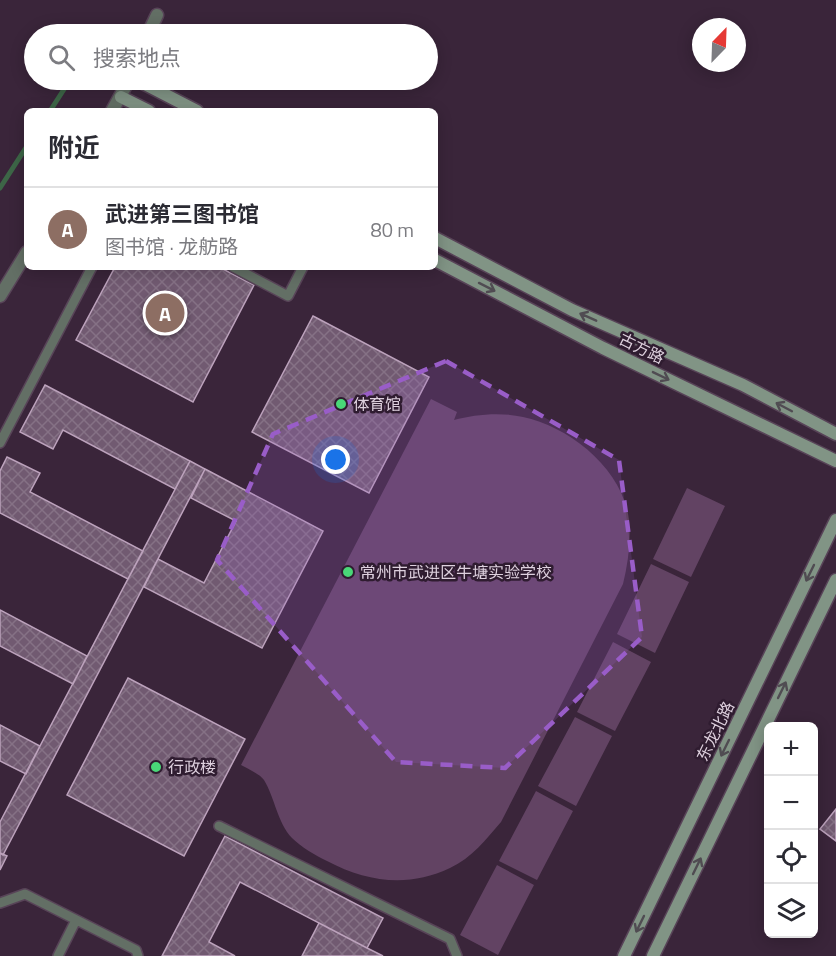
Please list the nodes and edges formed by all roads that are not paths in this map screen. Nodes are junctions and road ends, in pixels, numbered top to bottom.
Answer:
1 (157, 15) dead end
2 (153, 24) edge
3 (124, 90) edge
4 (156, 90) edge
5 (121, 97) junction
6 (114, 108) edge
7 (143, 108) edge
8 (190, 108) edge
9 (438, 240) edge
10 (24, 257) edge
11 (438, 262) edge
12 (90, 270) edge
13 (239, 270) edge
14 (301, 270) edge
15 (0, 296) edge
16 (836, 434) edge
17 (0, 443) edge
18 (836, 461) edge
19 (836, 520) edge
20 (836, 580) edge
21 (219, 826) dead end
22 (0, 903) edge
23 (76, 920) junction
24 (58, 956) edge
25 (138, 956) edge
26 (457, 956) edge
27 (624, 956) edge
28 (653, 956) edge

1 - 2 street
3 - 5 street
4 - 8 street
5 - 6 street
5 - 7 street
16 -> 9 street, 古方路
10 - 15 street
11 -> 18 street, 古方路
12 - 17 lane
13 - 14 lane
19 -> 27 street, 东龙北路
28 -> 20 street
21 - 26 lane
22 - 23 lane
23 - 24 lane
23 - 25 lane

